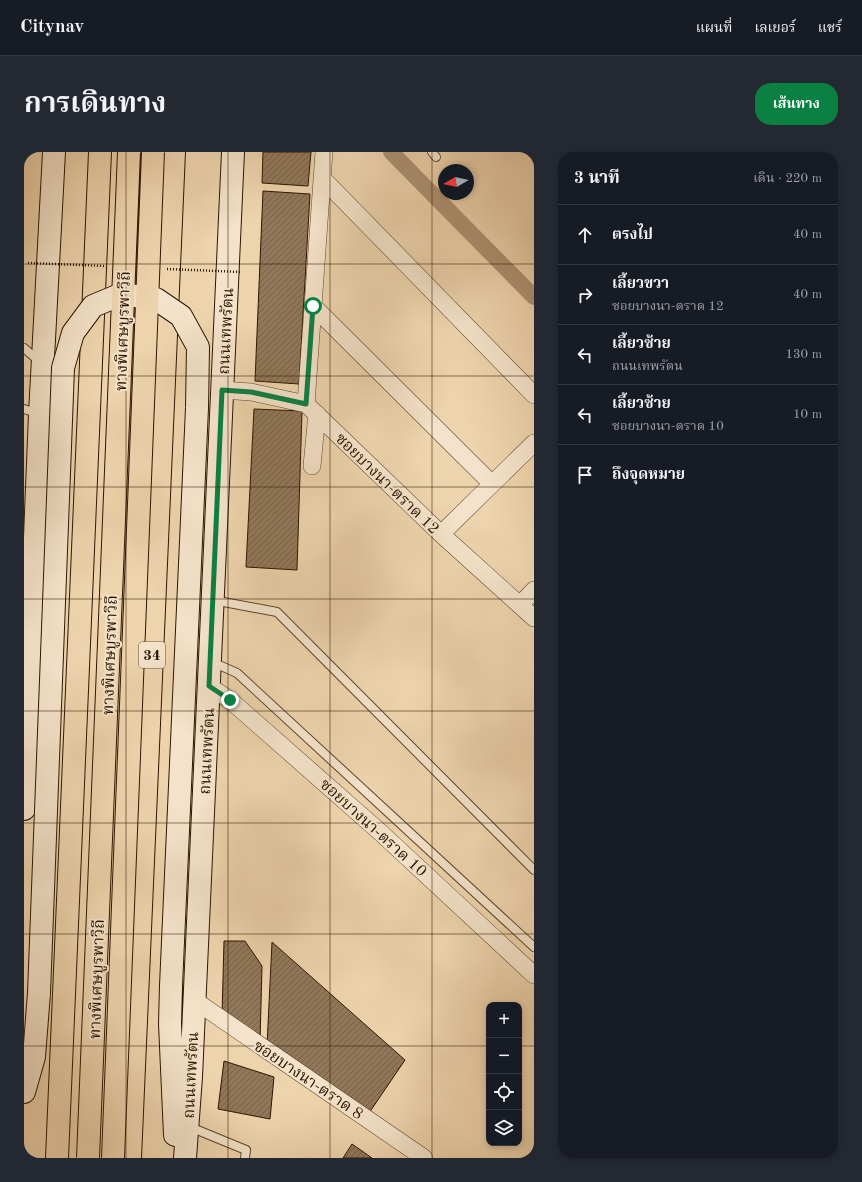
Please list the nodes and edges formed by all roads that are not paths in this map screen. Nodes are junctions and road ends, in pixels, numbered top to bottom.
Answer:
1 (54, 152) edge
2 (100, 152) edge
3 (129, 152) edge
4 (153, 152) edge
5 (174, 152) edge
6 (233, 152) edge
7 (324, 152) edge
8 (322, 178) junction
9 (313, 306) junction
10 (24, 348) edge
11 (43, 364) junction
12 (222, 390) junction
13 (534, 395) edge
14 (311, 409) junction
15 (32, 412) edge
16 (534, 443) edge
17 (312, 466) dead end
18 (492, 484) junction
19 (441, 534) junction
20 (534, 590) edge
21 (213, 600) junction
22 (520, 605) junction
23 (534, 618) edge
24 (26, 652) edge
25 (210, 660) junction
26 (209, 686) junction
27 (24, 787) edge
28 (24, 809) edge
29 (534, 870) edge
30 (534, 947) edge
31 (534, 975) edge
32 (194, 1000) junction
33 (24, 1092) edge
34 (187, 1126) junction
35 (57, 1158) edge
36 (88, 1158) edge
37 (114, 1158) edge
38 (130, 1158) edge
39 (177, 1158) edge
40 (184, 1158) edge
41 (245, 1158) edge
42 (424, 1158) edge

1 - 11 main road
2 - 35 highway
3 - 36 highway, ทางพิเศษบูรพาวิถี, bridge
4 - 37 highway, ทางพิเศษบูรพาวิถี, bridge
5 - 38 highway, 34
6 - 12 main road, ถนนเทพรัตน
7 - 8 street
8 - 9 street
8 - 13 street
9 - 14 street
9 - 18 street
10 - 11 lane
11 - 15 main road
12 - 14 street
12 - 21 main road, ถนนเทพรัตน
14 - 17 street
14 - 19 street, ซอยบางนา-ตราด 12
15 - 24 main road
16 - 18 street
18 - 19 street
19 - 22 street, ซอยบางนา-ตราด 12
20 - 22 street
21 - 25 main road, ถนนเทพรัตน
21 - 29 lane
22 - 23 street, ซอยบางนา-ตราด 12
24 - 27 main road
25 - 26 main road, ถนนเทพรัตน
25 - 30 lane
26 - 31 street, ซอยบางนา-ตราด 10
26 - 32 main road, ถนนเทพรัตน
27 - 28 main road
32 - 34 main road, ถนนเทพรัตน
32 - 42 street, ซอยบางนา-ตราด 8
33 - 39 main road, bridge
34 - 40 main road, ถนนเทพรัตน
34 - 41 lane

